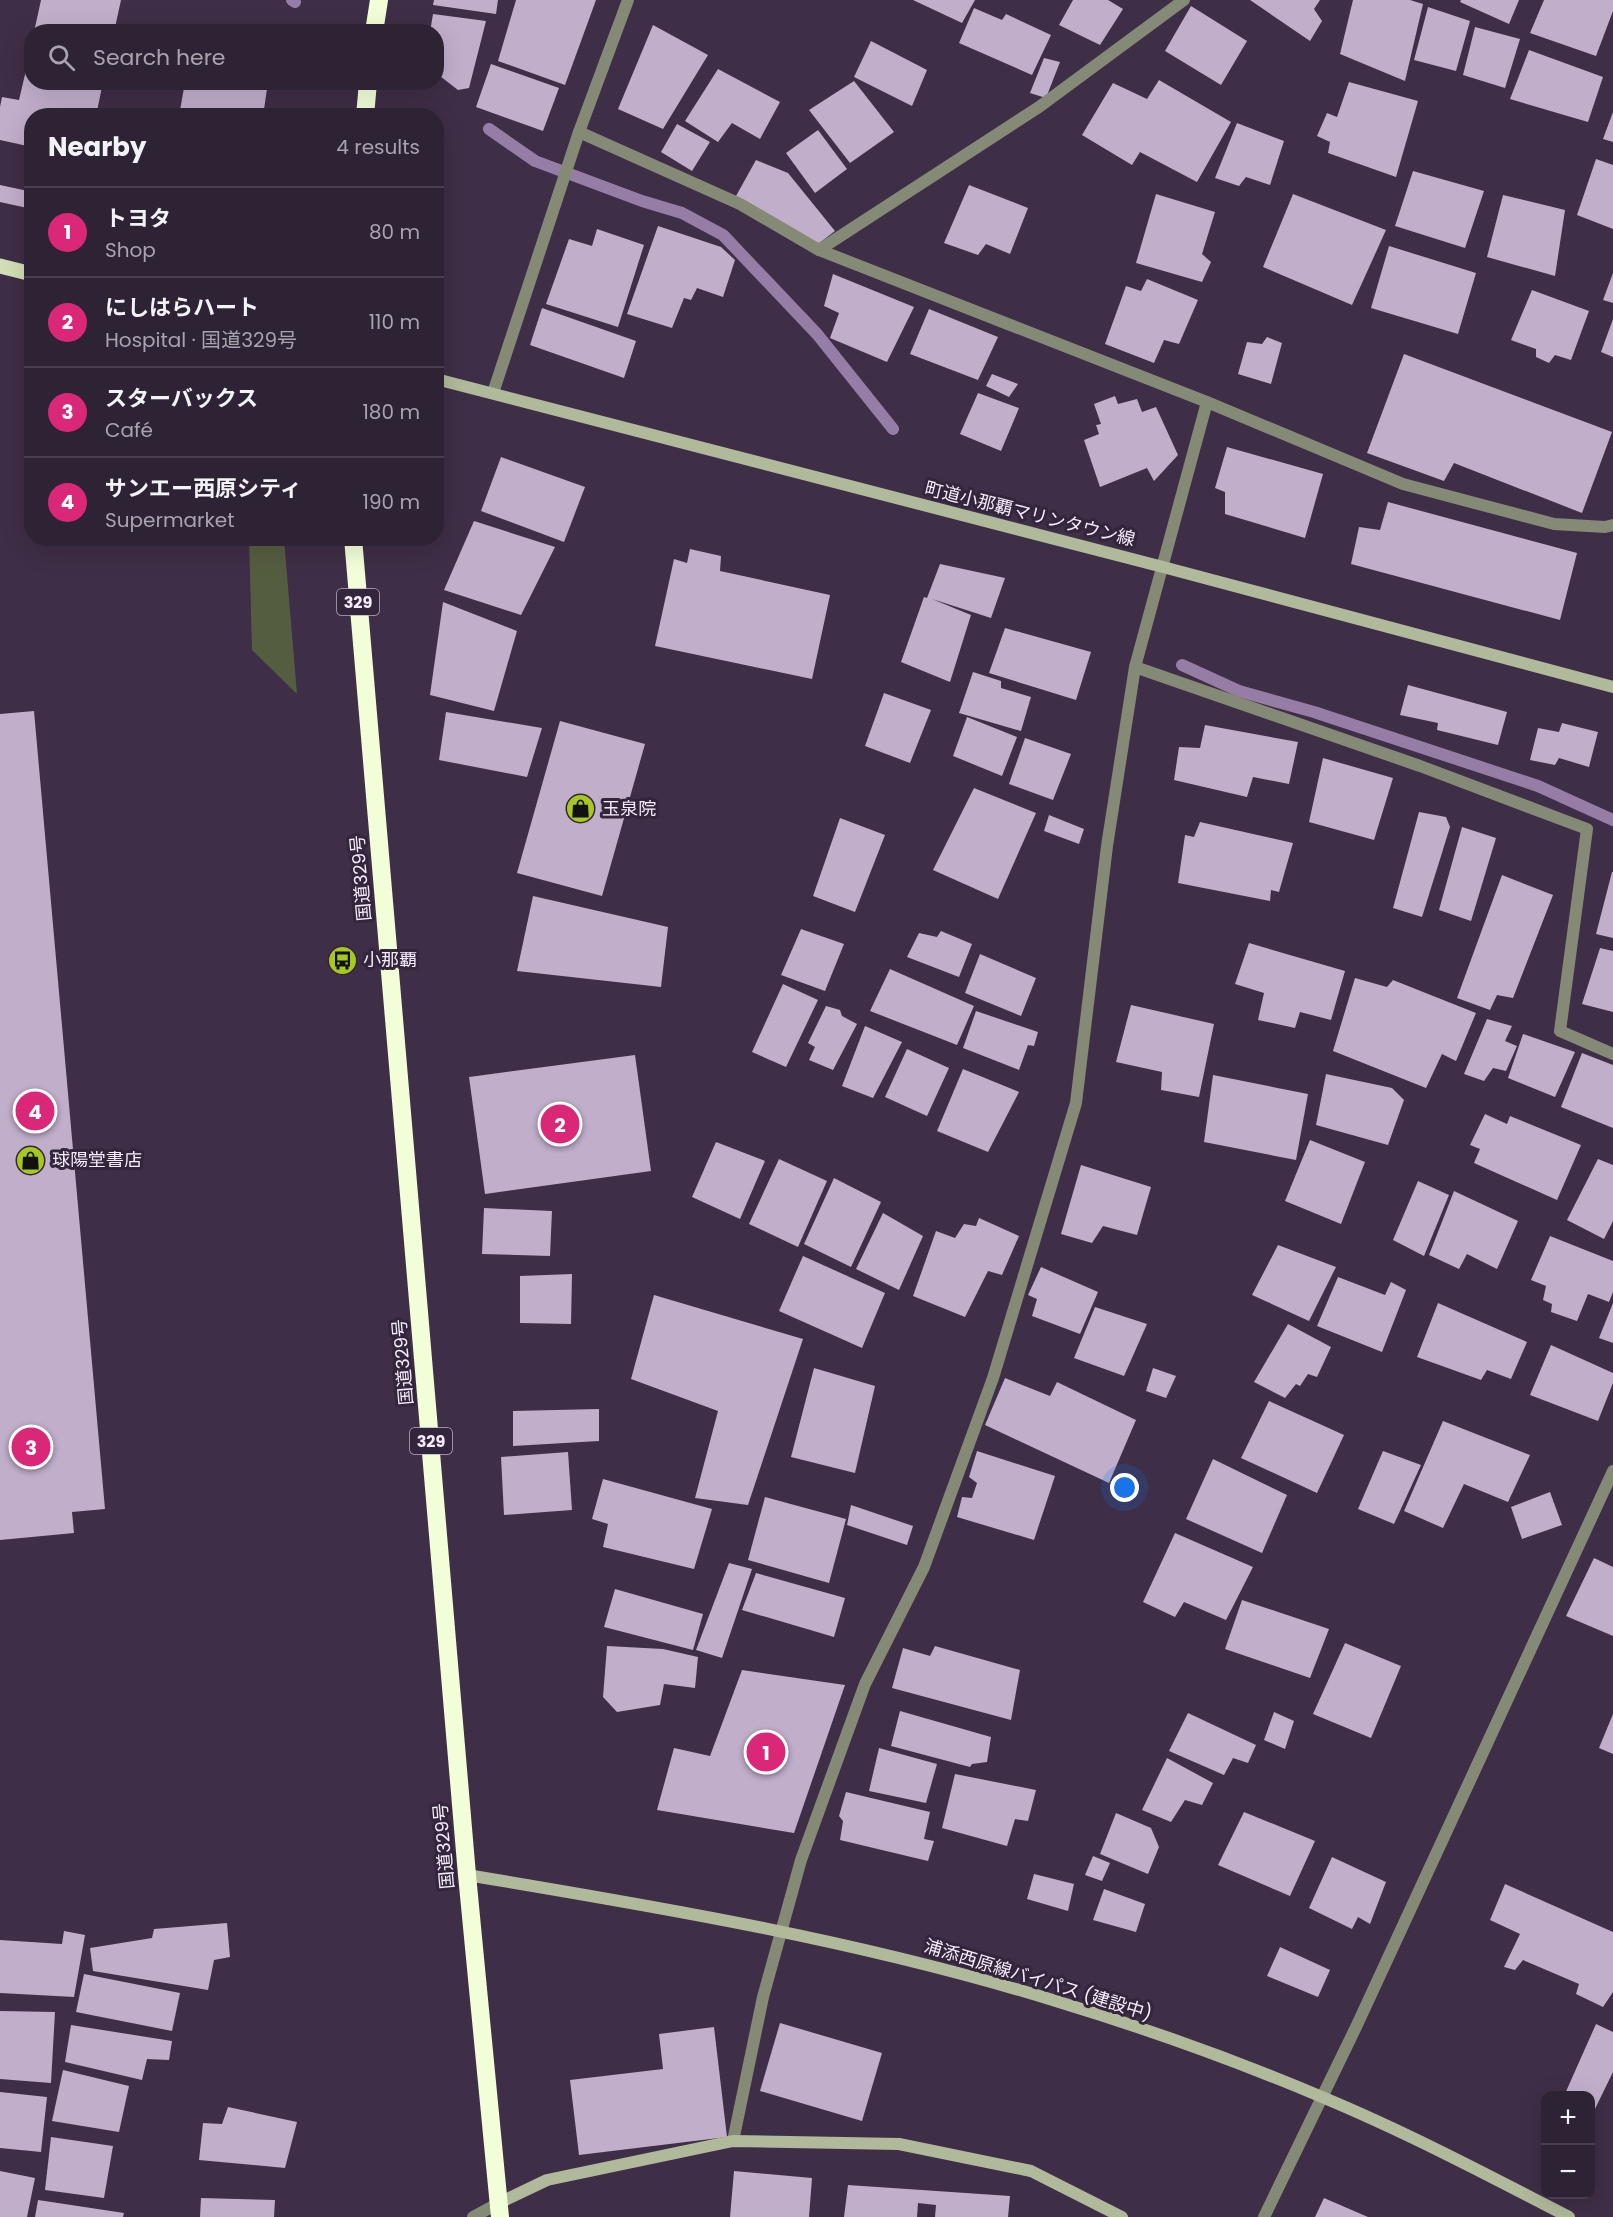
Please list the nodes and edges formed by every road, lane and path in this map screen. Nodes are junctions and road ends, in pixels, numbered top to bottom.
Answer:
1 (379, 0) edge
2 (628, 0) edge
3 (1184, 0) edge
4 (375, 24) edge
5 (367, 90) edge
6 (366, 108) edge
7 (579, 132) junction
8 (819, 250) junction
9 (0, 266) edge
10 (24, 272) edge
11 (444, 381) edge
12 (493, 393) junction
13 (1207, 402) junction
14 (1613, 525) edge
15 (354, 546) edge
16 (1163, 567) junction
17 (1135, 667) junction
18 (1613, 687) edge
19 (1613, 1054) edge
20 (1613, 1471) edge
21 (467, 1875) junction
22 (781, 1931) junction
23 (1323, 2097) junction
24 (733, 2142) junction
25 (500, 2210) edge
26 (473, 2217) edge
27 (1122, 2217) edge
28 (1264, 2217) edge
29 (1569, 2217) edge

1 - 4 highway
2 - 7 street
3 - 8 street
5 - 6 highway
7 - 8 street
7 - 12 street
8 - 13 street
9 - 10 main road
11 - 12 street, 町道小那覇マリンタウン線
12 - 16 street, 町道小那覇マリンタウン線
13 - 14 street
13 - 16 street
15 - 21 highway, 国道329号 / 329
16 - 17 street
16 - 18 street, 町道小那覇マリンタウン線
17 - 19 street
17 - 22 street
20 - 23 street
21 - 22 street, 浦添西原線バイパス (建設中)
21 - 25 highway, 国道329号 / 329
22 - 23 street, 浦添西原線バイパス (建設中)
22 - 24 street
23 - 28 street
23 - 29 street, 浦添西原線バイパス (建設中)
24 - 25 street
24 - 27 street
25 - 26 street

